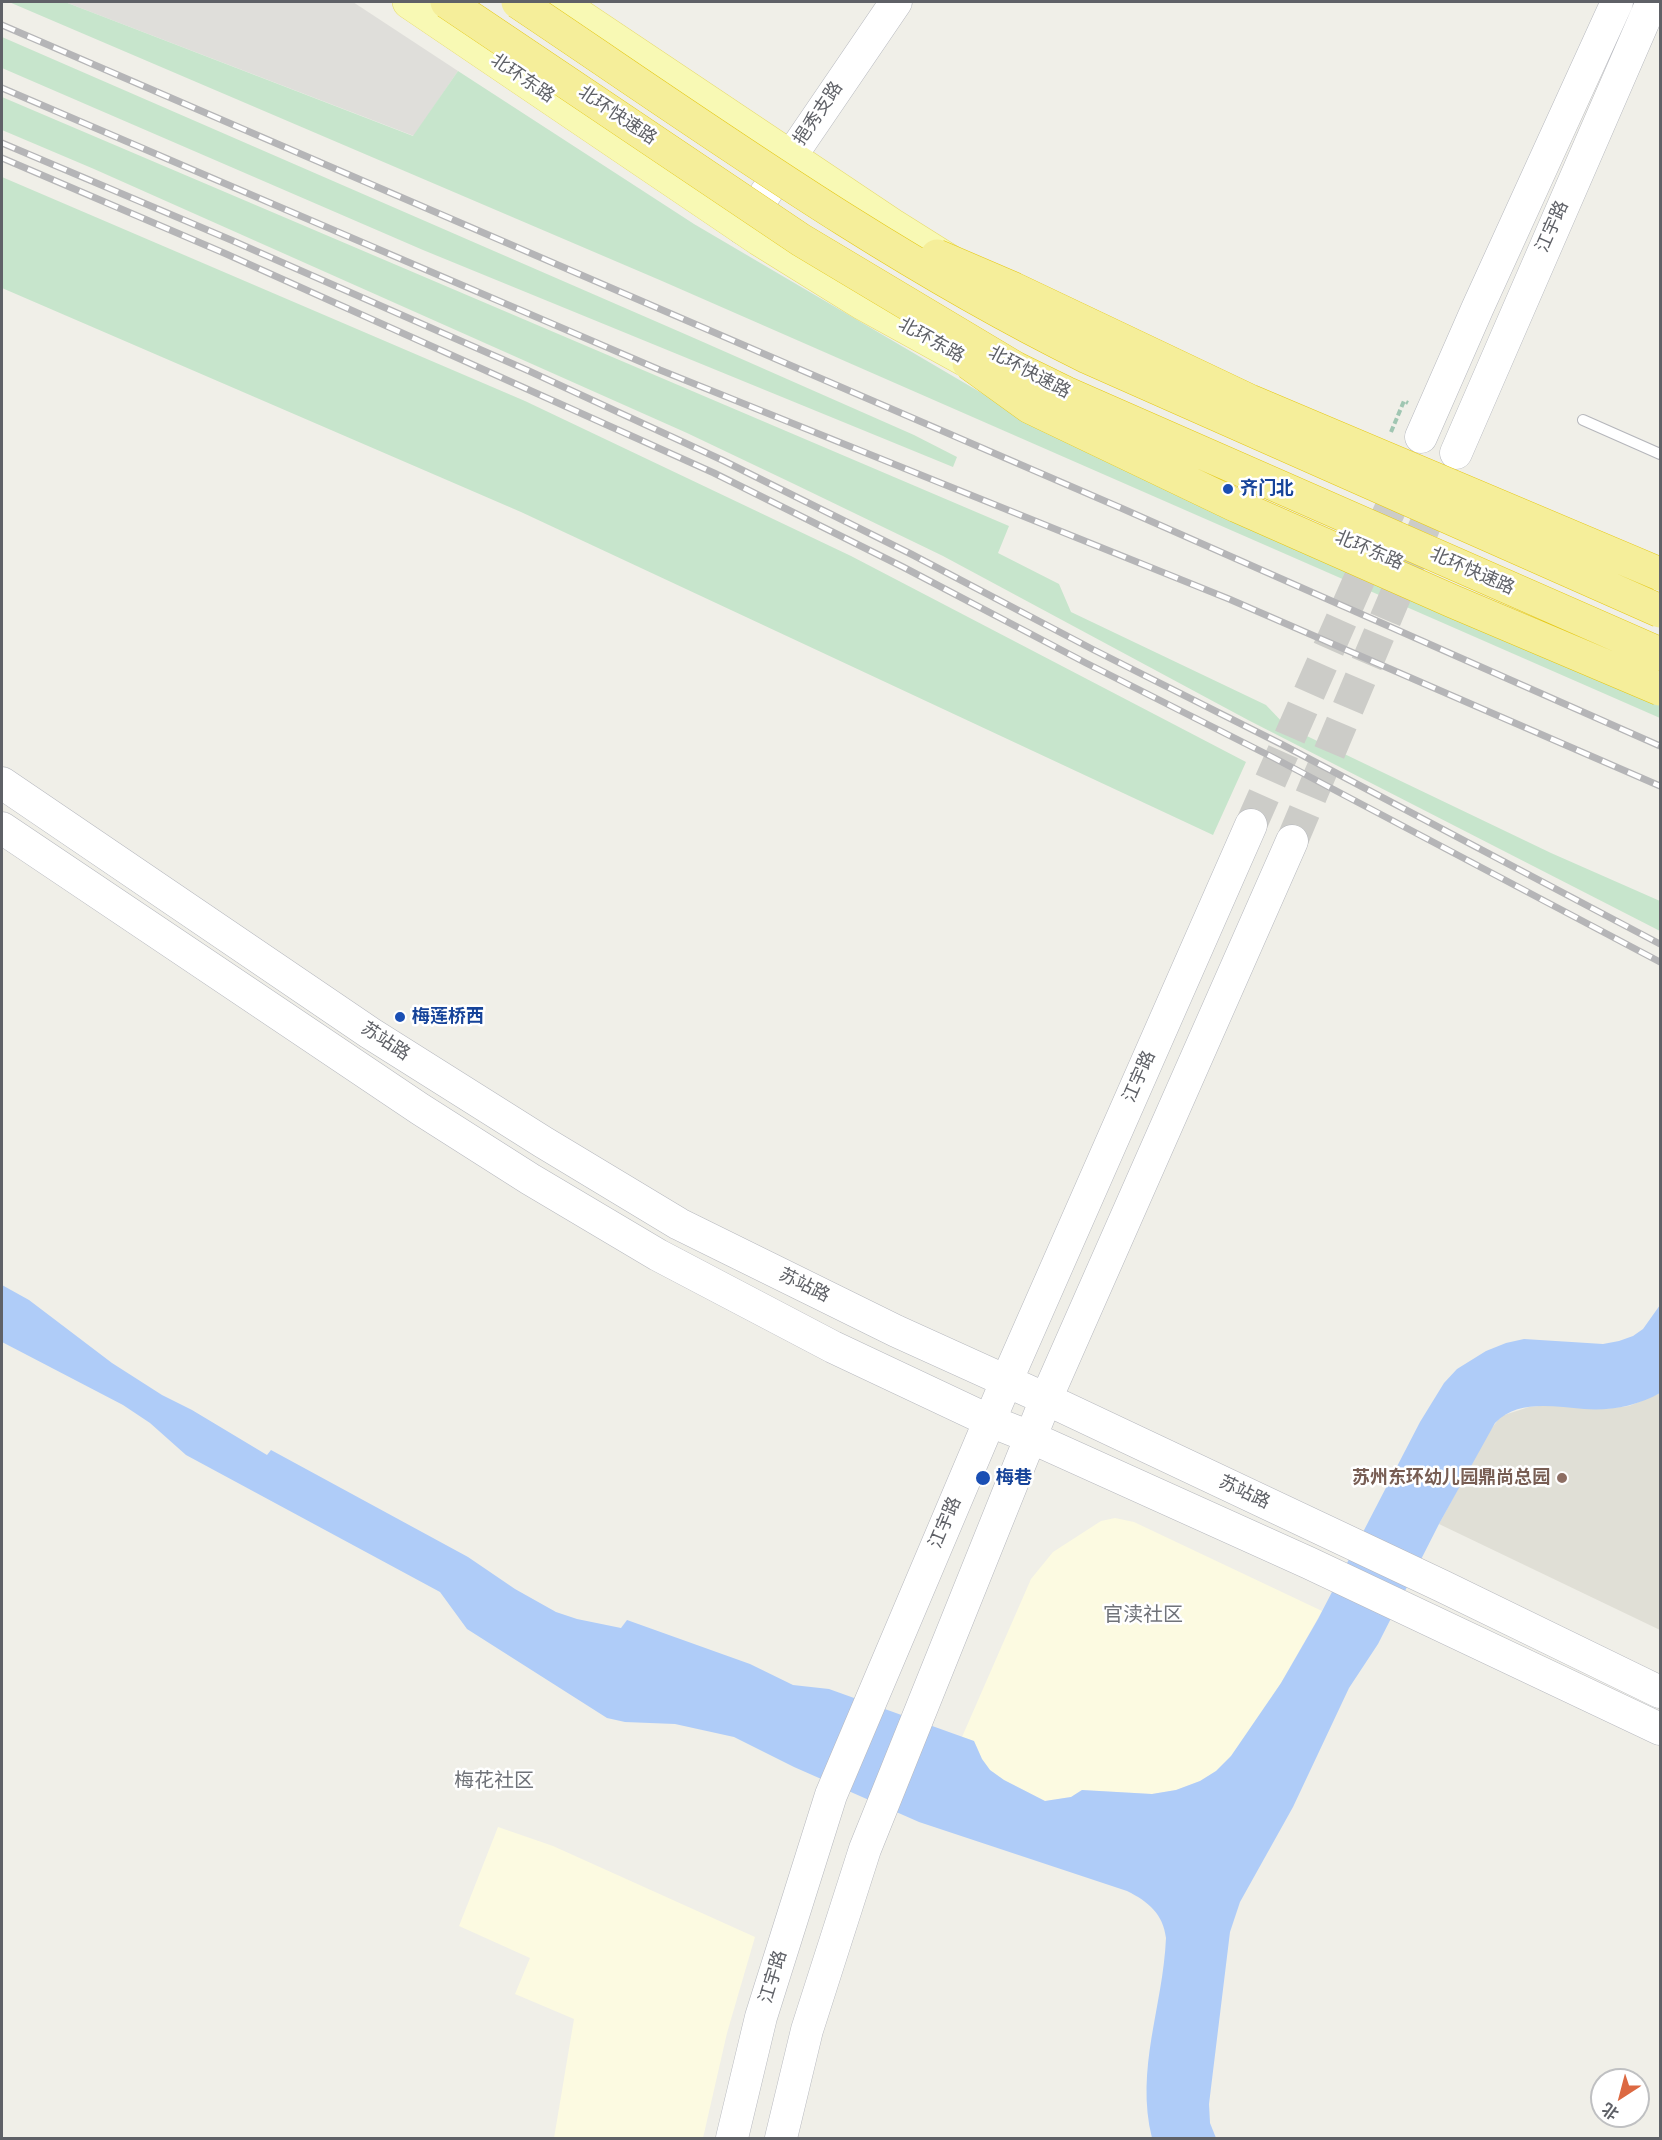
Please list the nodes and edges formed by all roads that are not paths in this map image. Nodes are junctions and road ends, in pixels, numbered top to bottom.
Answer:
1 (409, 2) edge
2 (447, 2) edge
3 (518, 2) edge
4 (559, 2) edge
5 (896, 2) edge
6 (1611, 4) edge
7 (1652, 20) edge
8 (789, 157) junction
9 (825, 207) junction
10 (742, 228) junction
11 (801, 240) junction
12 (1583, 420) dead end
13 (1421, 437) dead end
14 (1456, 453) tunnel mouth
15 (1660, 454) edge
16 (1660, 574) edge
17 (1660, 585) edge
18 (1660, 610) edge
19 (1660, 654) edge
20 (1660, 678) edge
21 (1660, 689) edge
22 (2, 783) edge
23 (1251, 825) tunnel mouth
24 (2, 828) edge
25 (1292, 840) tunnel mouth
26 (1006, 1382) junction
27 (1046, 1399) junction
28 (990, 1421) junction
29 (1030, 1437) junction
30 (1660, 1692) edge
31 (1660, 1729) edge
32 (732, 2139) edge
33 (781, 2139) edge

1 - 10 main road, 北环东路
2 - 11 highway, 北环快速路, bridge
3 - 9 highway, bridge
4 - 8 main road
5 - 8 main road, 挹秀支路
6 - 7 main road
6 - 13 main road, 江宇路
7 - 14 main road, 江宇路
8 - 10 main road, 挹秀支路
8 - 17 main road
9 - 16 highway, bridge
9 - 18 highway, bridge
10 - 20 main road, 北环东路
11 - 19 highway, 北环快速路, bridge
11 - 21 highway, bridge
12 - 15 lane
22 - 26 main road, 苏站路
23 - 26 main road, 江宇路
24 - 28 main road, 苏站路
25 - 27 main road
26 - 27 main road, 苏站路
26 - 28 main road, 江宇路
27 - 29 main road
27 - 30 main road, 苏站路
28 - 29 main road, 苏站路
28 - 32 main road, 江宇路
29 - 31 main road, 苏站路
29 - 33 main road

